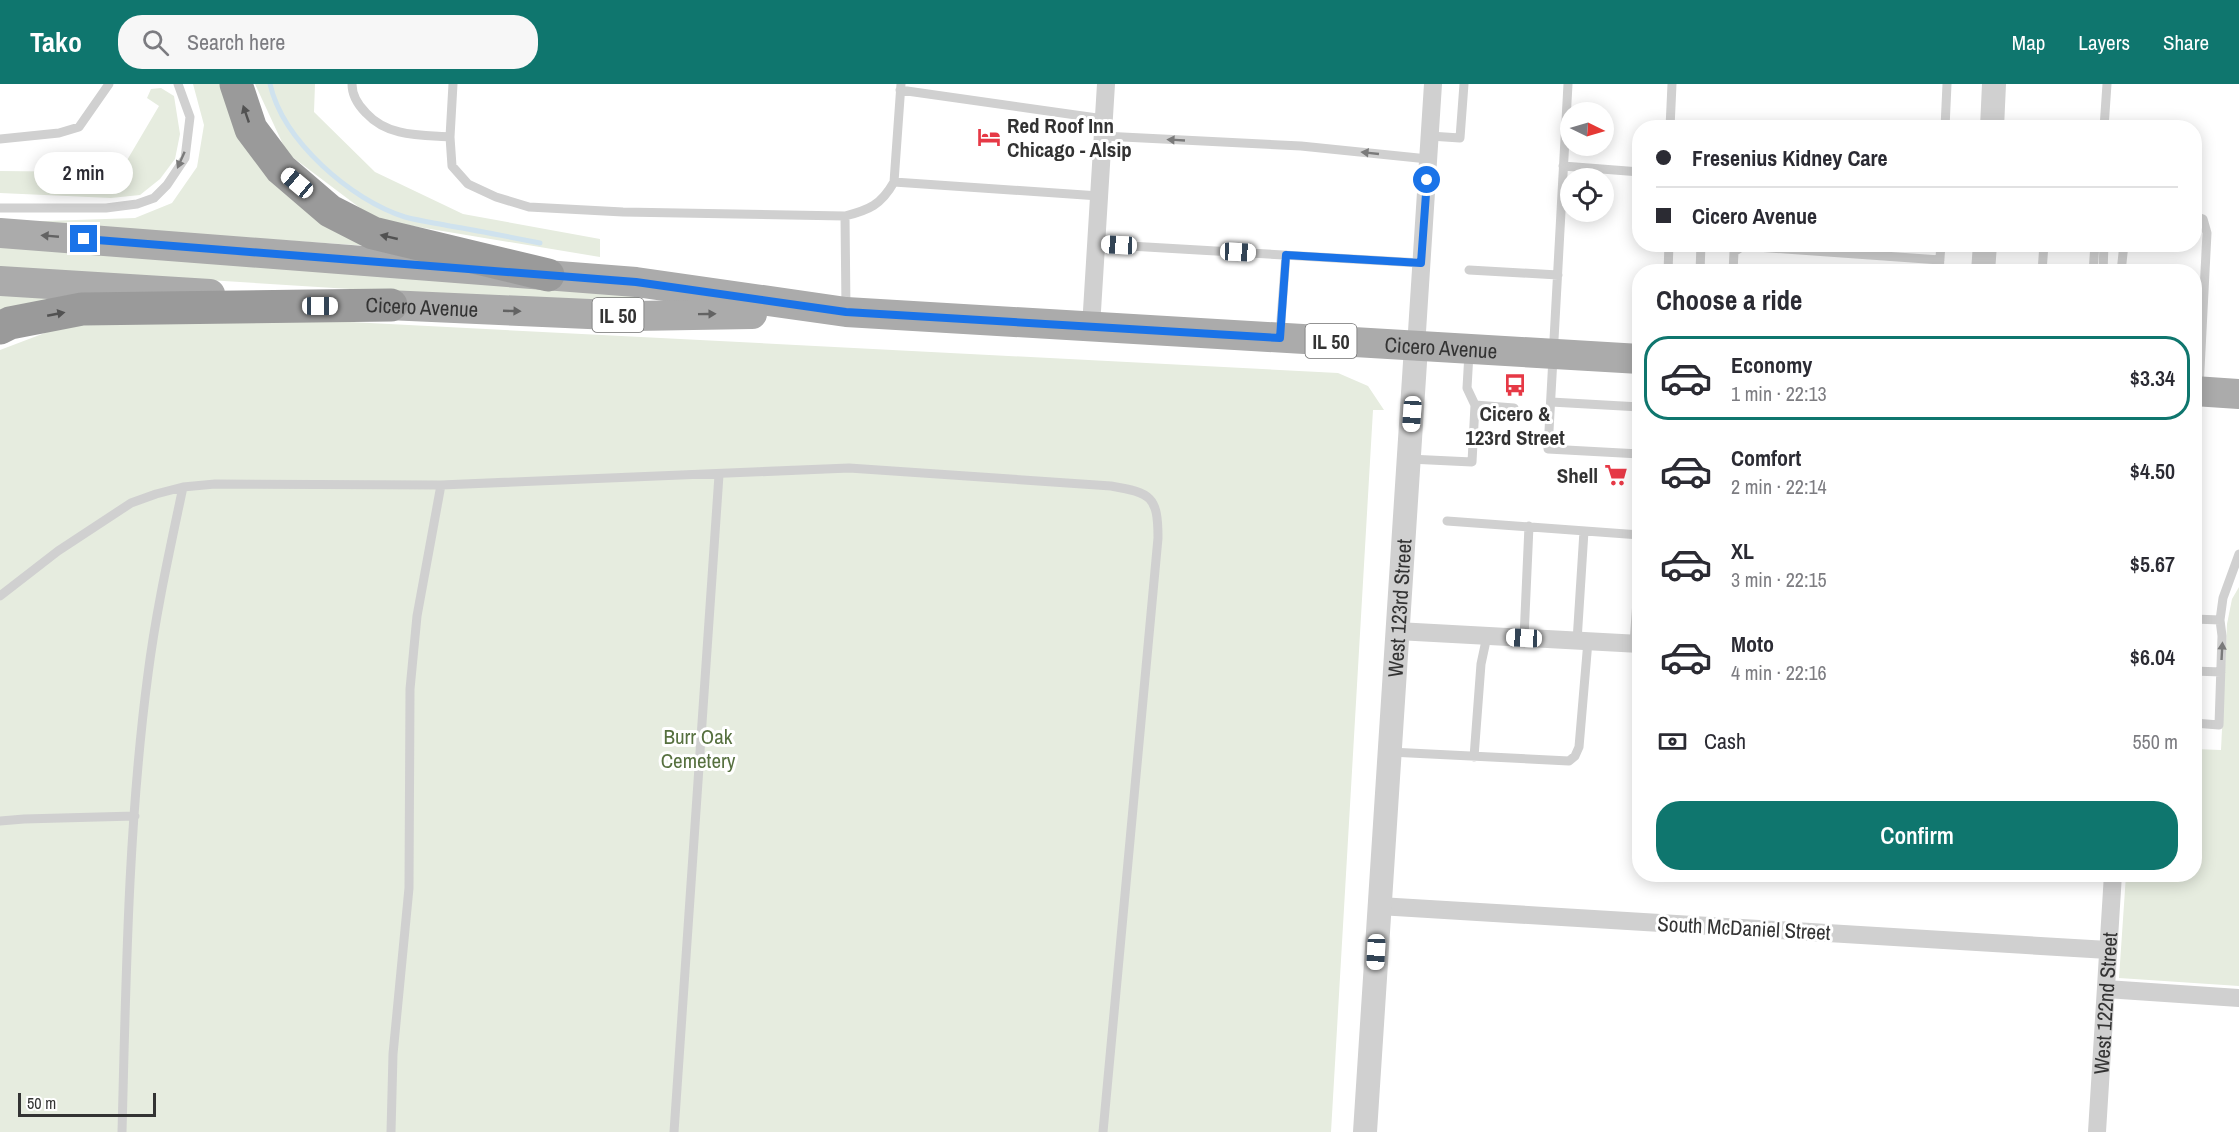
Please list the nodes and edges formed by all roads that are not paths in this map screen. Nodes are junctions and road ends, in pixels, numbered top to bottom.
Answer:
1 (110, 84) edge
2 (178, 84) edge
3 (236, 84) edge
4 (352, 84) edge
5 (453, 84) edge
6 (1106, 84) edge
7 (1433, 84) edge
8 (1464, 84) edge
9 (1568, 84) edge
10 (1672, 84) edge
11 (1947, 84) edge
12 (1994, 84) edge
13 (2107, 84) edge
14 (901, 87) edge
15 (1670, 120) edge
16 (1945, 120) edge
17 (1992, 120) edge
18 (2105, 120) edge
19 (1103, 127) junction
20 (1430, 136) junction
21 (450, 137) junction
22 (0, 139) edge
23 (1428, 159) junction
24 (1563, 166) junction
25 (1632, 171) edge
26 (894, 182) junction
27 (1099, 196) junction
28 (0, 208) edge
29 (845, 216) junction
30 (2202, 219) edge
31 (0, 233) edge
32 (1095, 244) junction
33 (1839, 252) edge
34 (1940, 252) edge
35 (1286, 255) junction
36 (1940, 260) junction
37 (1421, 263) junction
38 (1940, 264) edge
39 (1468, 270) dead end
40 (548, 275) junction
41 (1558, 275) junction
42 (0, 281) edge
43 (2202, 284) edge
44 (391, 306) junction
45 (846, 312) junction
46 (1091, 327) junction
47 (0, 328) edge
48 (1280, 338) junction
49 (1416, 346) junction
50 (1469, 349) junction
51 (1554, 354) junction
52 (1632, 359) edge
53 (2202, 391) edge
54 (2239, 394) edge
55 (1551, 402) junction
56 (1475, 405) junction
57 (1632, 406) edge
58 (1514, 408) dead end
59 (1632, 454) edge
60 (1409, 459) junction
61 (719, 475) junction
62 (441, 485) junction
63 (183, 487) junction
64 (1447, 521) dead end
65 (1529, 526) junction
66 (1584, 531) junction
67 (1632, 534) edge
68 (2239, 554) edge
69 (0, 596) edge
70 (2202, 619) edge
71 (2220, 620) junction
72 (1397, 632) junction
73 (1487, 636) junction
74 (1524, 638) junction
75 (1583, 641) junction
76 (1632, 644) edge
77 (2202, 671) edge
78 (2221, 672) junction
79 (2202, 724) edge
80 (1390, 752) junction
81 (1474, 757) junction
82 (135, 816) junction
83 (0, 821) edge
84 (2112, 882) edge
85 (1379, 906) junction
86 (2108, 950) junction
87 (2106, 989) junction
88 (2239, 998) edge
89 (122, 1132) edge
90 (391, 1132) edge
91 (674, 1132) edge
92 (1103, 1132) edge
93 (1365, 1132) edge
94 (2097, 1132) edge

1 - 22 lane
2 -> 28 lane
40 -> 3 highway
4 - 21 lane
5 - 21 lane
6 - 19 street
7 - 20 street, West 123rd Street
8 - 20 lane
9 - 24 lane
10 - 15 lane
11 - 16 lane
12 - 17 street
13 - 18 lane
14 - 19 lane
14 - 26 lane
23 -> 19 lane
19 - 27 street
20 - 23 street, West 123rd Street
21 - 29 lane
23 - 37 street, West 123rd Street
24 - 25 lane
24 - 41 lane
26 - 27 lane
26 - 29 lane
27 - 32 street
29 - 45 lane
30 - 43 lane
40 -> 31 main road, Cicero Avenue / IL 50
32 - 35 lane
32 - 46 street
33 - 36 lane
34 - 36 lane
35 - 37 lane
35 - 48 lane
36 - 38 lane
37 - 49 street, West 123rd Street
39 - 41 lane
40 - 45 main road, Cicero Avenue / IL 50
41 - 51 lane
42 - 44 main road, Cicero Avenue / IL 50
44 -> 45 main road, Cicero Avenue / IL 50
47 -> 44 highway
45 - 46 main road, Cicero Avenue / IL 50
46 - 48 main road, Cicero Avenue / IL 50
48 - 49 main road, Cicero Avenue / IL 50
49 - 50 main road, Cicero Avenue / IL 50
49 - 60 street, West 123rd Street
50 - 51 main road, Cicero Avenue / IL 50
50 - 56 lane
51 - 52 main road, Cicero Avenue / IL 50
51 - 55 lane
53 - 54 main road
55 - 57 lane
55 - 59 lane
56 - 58 lane
56 - 60 lane
60 - 72 street, West 123rd Street
61 - 62 lane
61 - 91 lane
61 - 92 lane
62 - 63 lane
62 - 90 lane
63 - 69 lane
63 - 82 lane
64 - 65 lane
65 - 66 lane
65 - 74 lane
66 - 67 lane
66 - 75 lane
68 - 71 lane
70 - 71 lane
78 -> 71 lane
72 - 73 street
72 - 80 street, West 123rd Street
73 - 74 street
73 - 81 lane
74 - 75 street
75 - 76 street
75 - 81 lane
77 - 78 lane
78 - 79 lane
80 - 81 lane
80 - 85 street, West 123rd Street
82 - 83 lane
82 - 89 lane
84 - 86 street, West 122nd Street
85 - 86 street, South McDaniel Street
85 - 93 street, West 123rd Street
86 - 87 street, West 122nd Street
87 - 88 street
87 - 94 street, West 122nd Street

